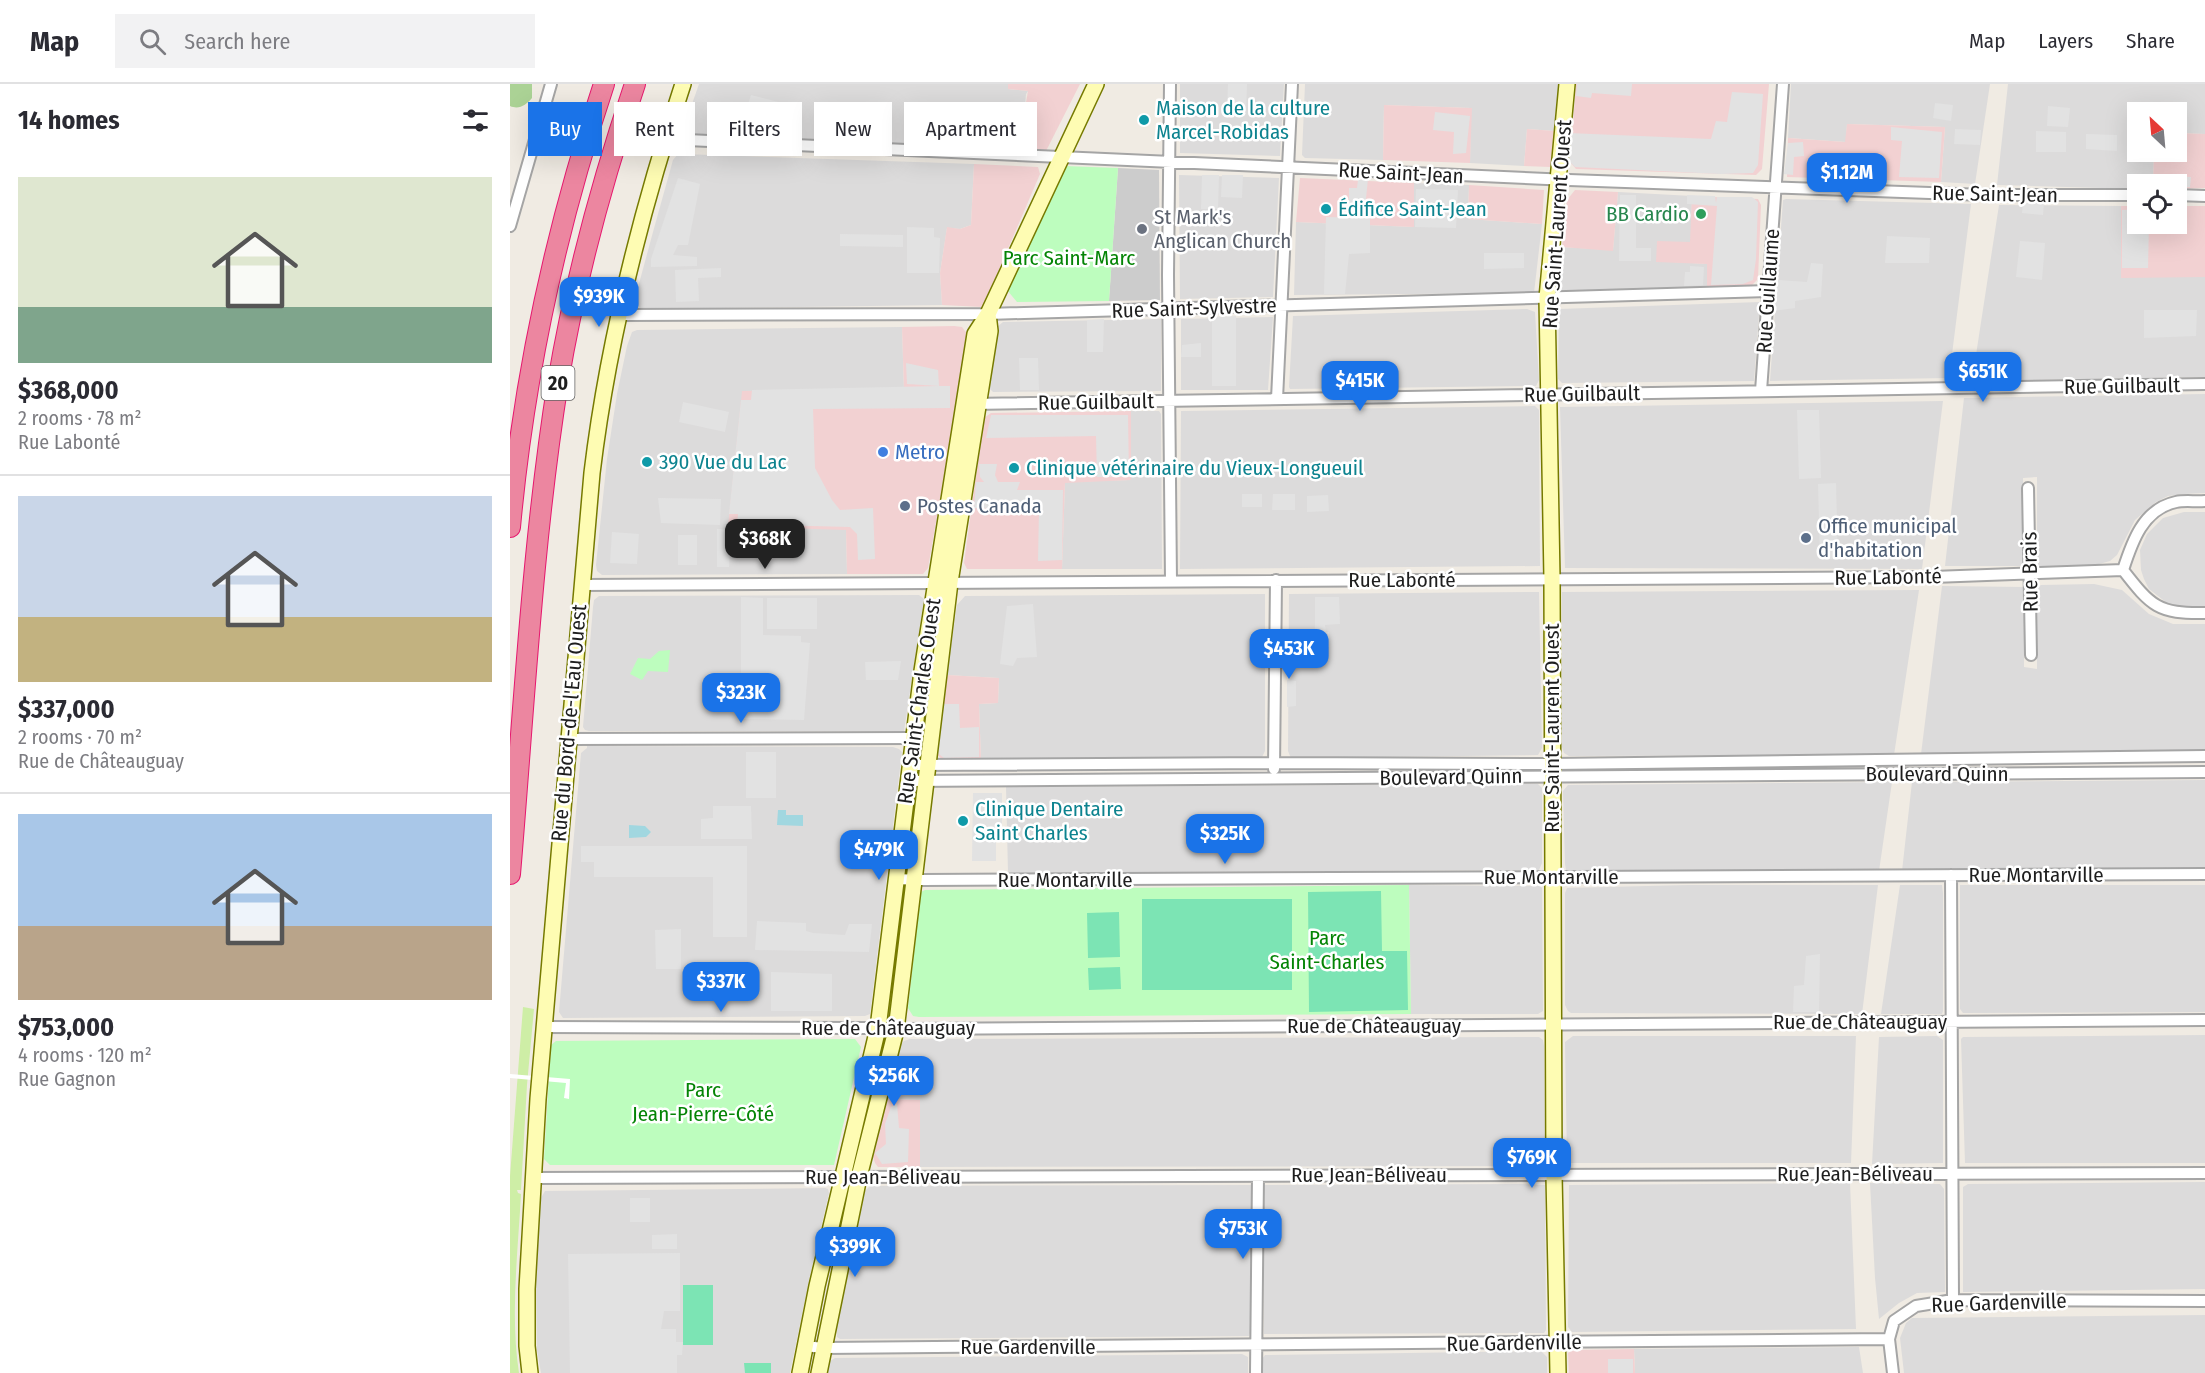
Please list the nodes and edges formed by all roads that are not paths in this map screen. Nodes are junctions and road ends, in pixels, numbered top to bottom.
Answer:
1 (551, 84) edge
2 (604, 84) edge
3 (635, 84) edge
4 (683, 84) edge
5 (1096, 84) edge
6 (1169, 84) edge
7 (1292, 84) edge
8 (1567, 84) edge
9 (1783, 84) edge
10 (677, 102) edge
11 (695, 140) edge
12 (660, 156) edge
13 (1061, 157) junction
14 (1168, 162) junction
15 (1288, 168) junction
16 (1558, 180) junction
17 (1775, 188) junction
18 (2127, 195) edge
19 (2187, 195) edge
20 (2205, 196) edge
21 (510, 226) edge
22 (1768, 291) junction
23 (1548, 297) junction
24 (1281, 306) junction
25 (1168, 309) junction
26 (988, 314) junction
27 (619, 315) junction
28 (2205, 384) edge
29 (1761, 391) junction
30 (1550, 394) junction
31 (1276, 399) junction
32 (1169, 401) junction
33 (962, 404) junction
34 (980, 404) junction
35 (2028, 488) dead end
36 (2205, 501) edge
37 (510, 526) edge
38 (2123, 570) junction
39 (2030, 574) junction
40 (1552, 579) junction
41 (1276, 580) junction
42 (1171, 581) junction
43 (943, 582) junction
44 (580, 585) junction
45 (2205, 614) edge
46 (2031, 655) dead end
47 (913, 738) junction
48 (568, 739) junction
49 (2175, 756) junction
50 (2205, 756) edge
51 (1274, 763) junction
52 (927, 765) junction
53 (1553, 770) junction
54 (2175, 772) junction
55 (2205, 772) edge
56 (909, 773) junction
57 (1274, 779) junction
58 (925, 781) junction
59 (510, 874) edge
60 (2205, 874) edge
61 (1951, 875) junction
62 (1552, 878) junction
63 (896, 879) junction
64 (913, 880) junction
65 (2205, 1020) edge
66 (1952, 1022) junction
67 (1554, 1025) junction
68 (544, 1028) junction
69 (878, 1028) junction
70 (896, 1030) junction
71 (2205, 1173) edge
72 (1952, 1174) junction
73 (1554, 1175) junction
74 (1258, 1176) junction
75 (842, 1177) junction
76 (859, 1177) junction
77 (533, 1178) junction
78 (1953, 1300) junction
79 (2205, 1301) edge
80 (1889, 1339) junction
81 (1558, 1343) junction
82 (1256, 1345) junction
83 (804, 1346) junction
84 (824, 1348) junction
85 (530, 1373) edge
86 (800, 1373) edge
87 (819, 1373) edge
88 (1256, 1373) edge
89 (1558, 1373) edge
90 (1893, 1373) edge

1 - 21 street
2 - 37 highway, 20
3 - 59 highway, 20
4 - 10 street, Rue du Bord-de-l'Eau Ouest
5 - 13 street, Rue Saint-Charles Ouest
6 - 14 street
7 - 15 street
8 - 16 street, Rue Saint-Laurent Ouest
9 - 17 street, Rue Guillaume
11 - 13 street, Rue Saint-Jean
12 - 27 street, Rue du Bord-de-l'Eau Ouest
13 - 14 street, Rue Saint-Jean
13 - 26 street, Rue Saint-Charles Ouest
14 - 15 street, Rue Saint-Jean
14 - 25 street
15 - 16 street, Rue Saint-Jean
15 - 24 street
16 - 17 street, Rue Saint-Jean
16 - 23 street, Rue Saint-Laurent Ouest
17 - 18 street, Rue Saint-Jean
17 - 22 street, Rue Guillaume
19 - 20 street
22 - 23 street, Rue Saint-Sylvestre
22 - 29 street, Rue Guillaume
23 - 24 street, Rue Saint-Sylvestre
23 - 30 street, Rue Saint-Laurent Ouest
24 - 25 street, Rue Saint-Sylvestre
24 - 31 street
25 - 26 street, Rue Saint-Sylvestre
25 - 32 street
26 - 27 street, Rue Saint-Sylvestre
26 - 33 street, Rue Saint-Charles Ouest
26 - 34 street, Rue Saint-Charles Ouest
27 - 44 street, Rue du Bord-de-l'Eau Ouest
28 - 29 street, Rue Guilbault
29 - 30 street, Rue Guilbault
30 - 31 street, Rue Guilbault
30 - 40 street, Rue Saint-Laurent Ouest
31 - 32 street, Rue Guilbault
32 - 34 street, Rue Guilbault
32 - 42 street
33 - 34 street, Rue Guilbault
33 - 43 street, Rue Saint-Charles Ouest
34 - 43 street, Rue Saint-Charles Ouest
35 - 39 street, Rue Brais
36 - 38 street
38 - 39 street, Rue Labonté
38 - 45 street
39 - 40 street, Rue Labonté
39 - 46 street, Rue Brais
40 - 41 street, Rue Labonté
40 - 53 street, Rue Saint-Laurent Ouest
41 - 42 street, Rue Labonté
41 - 51 street
42 - 43 street, Rue Labonté
43 - 44 street, Rue Labonté
43 - 47 street, Rue Saint-Charles Ouest
43 - 52 street, Rue Saint-Charles Ouest
44 - 48 street, Rue du Bord-de-l'Eau Ouest
47 - 48 street
47 - 56 street, Rue Saint-Charles Ouest
48 - 68 street, Rue du Bord-de-l'Eau Ouest
49 - 50 street, Boulevard Quinn
49 - 53 street, Boulevard Quinn
49 - 54 street
51 - 52 street, Boulevard Quinn
51 - 53 street, Boulevard Quinn
51 - 57 street
52 - 56 street, Boulevard Quinn
52 - 58 street, Rue Saint-Charles Ouest
53 - 54 street, Boulevard Quinn
53 - 57 street, Boulevard Quinn
53 - 62 street, Rue Saint-Laurent Ouest
54 - 55 street, Boulevard Quinn
56 - 58 street, Boulevard Quinn
56 - 63 street, Rue Saint-Charles Ouest
57 - 58 street, Boulevard Quinn
58 - 64 street, Rue Saint-Charles Ouest
60 - 61 street, Rue Montarville
61 - 62 street, Rue Montarville
61 - 66 street
62 - 64 street, Rue Montarville
62 - 67 street, Rue Saint-Laurent Ouest
63 - 64 street, Rue Montarville
63 - 69 street, Rue Saint-Charles Ouest
64 - 70 street, Rue Saint-Charles Ouest
65 - 66 street, Rue de Châteauguay
66 - 67 street, Rue de Châteauguay
66 - 72 street
67 - 70 street, Rue de Châteauguay
67 - 73 street, Rue Saint-Laurent Ouest
68 - 69 street, Rue de Châteauguay
68 - 77 street, Rue du Bord-de-l'Eau Ouest
69 - 70 street, Rue de Châteauguay
69 - 75 street, Rue Saint-Charles Ouest
70 - 76 street, Rue Saint-Charles Ouest
71 - 72 street, Rue Jean-Béliveau
72 - 73 street, Rue Jean-Béliveau
72 - 78 street
73 - 74 street, Rue Jean-Béliveau
73 - 81 street, Rue Saint-Laurent Ouest
74 - 76 street, Rue Jean-Béliveau
74 - 82 street
75 - 76 street, Rue Jean-Béliveau
75 - 77 street, Rue Jean-Béliveau
75 - 83 street, Rue Saint-Charles Ouest
76 - 84 street, Rue Saint-Charles Ouest
77 - 85 street, Rue du Bord-de-l'Eau Ouest
78 - 79 street, Rue Gardenville
78 - 80 street, Rue Gardenville
80 - 81 street, Rue Gardenville
80 - 90 street
81 - 82 street, Rue Gardenville
81 - 89 street, Rue Saint-Laurent Ouest
82 - 84 street, Rue Gardenville
82 - 88 street
83 - 84 street, Rue Gardenville
83 - 86 street, Rue Saint-Charles Ouest
84 - 87 street, Rue Saint-Charles Ouest

